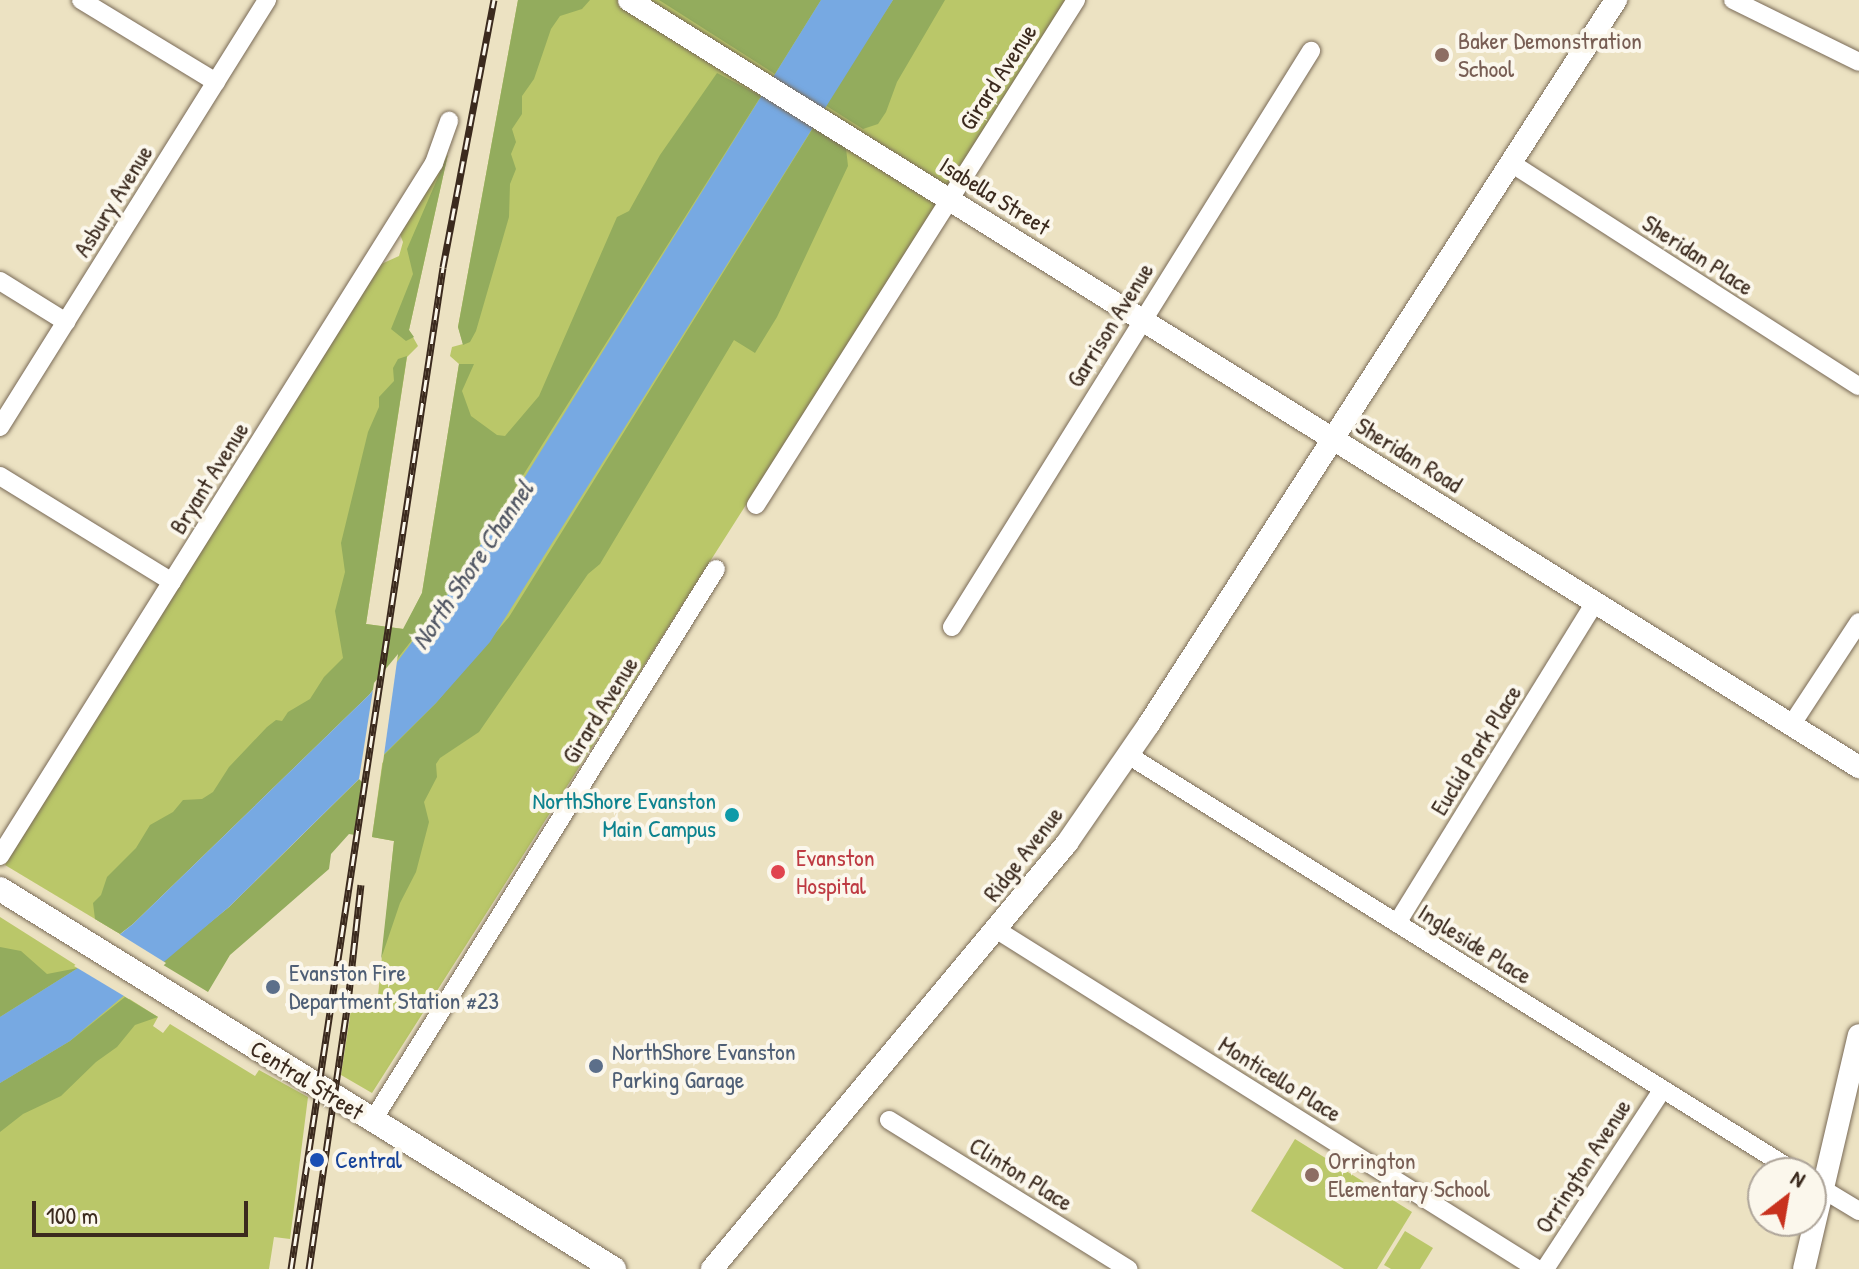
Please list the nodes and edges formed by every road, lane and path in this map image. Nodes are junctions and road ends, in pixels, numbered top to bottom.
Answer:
1 (81, 0) edge
2 (267, 0) edge
3 (629, 0) edge
4 (1076, 0) edge
5 (1616, 0) edge
6 (1733, 0) edge
7 (1311, 51) dead end
8 (1859, 62) edge
9 (216, 82) junction
10 (449, 121) dead end
11 (1511, 163) junction
12 (950, 198) junction
13 (0, 281) edge
14 (1142, 318) junction
15 (66, 322) junction
16 (1859, 386) edge
17 (0, 427) edge
18 (1333, 438) junction
19 (0, 476) edge
20 (756, 505) dead end
21 (716, 569) dead end
22 (172, 582) junction
23 (1595, 602) junction
24 (1859, 622) edge
25 (952, 627) dead end
26 (1792, 724) junction
27 (1128, 755) junction
28 (1859, 767) edge
29 (0, 856) edge
30 (0, 889) edge
31 (1397, 923) junction
32 (997, 930) junction
33 (1859, 1035) edge
34 (1662, 1090) junction
35 (373, 1120) junction
36 (889, 1120) dead end
37 (1771, 1157) edge
38 (1825, 1157) edge
39 (1827, 1191) edge
40 (1859, 1211) edge
41 (1809, 1237) edge
42 (614, 1269) edge
43 (712, 1269) edge
44 (1128, 1269) edge
45 (1537, 1269) edge
46 (1545, 1269) edge
47 (1804, 1269) edge

1 - 9 street
2 - 9 street, Asbury Avenue
3 - 12 street, Isabella Street
4 - 12 street, Girard Avenue
5 - 11 street, Sheridan Road
6 - 8 street
7 - 14 street, Garrison Avenue
9 - 15 street, Asbury Avenue
10 - 22 street, Bryant Avenue
11 - 16 street, Sheridan Place
11 - 18 street, Sheridan Road
12 - 14 street, Isabella Street
12 - 20 street, Girard Avenue
13 - 15 street
14 - 18 street, Isabella Street
14 - 25 street, Garrison Avenue
15 - 17 street, Asbury Avenue
18 - 23 street, Sheridan Road
18 - 27 street, Ridge Avenue
19 - 22 street
21 - 35 street, Girard Avenue
22 - 29 street, Bryant Avenue
23 - 26 street, Sheridan Road
23 - 31 street, Euclid Park Place
24 - 26 street
26 - 28 street, Sheridan Road
27 - 31 street, Ingleside Place
27 - 32 street, Ridge Avenue
30 - 35 main road, Central Street
31 - 34 street, Ingleside Place
32 - 43 street, Ridge Avenue
32 - 45 street, Monticello Place
33 - 38 street
34 - 37 street, Ingleside Place
34 - 46 street, Orrington Avenue
35 - 42 main road, Central Street
36 - 44 street, Clinton Place
39 - 40 street
41 - 47 street

